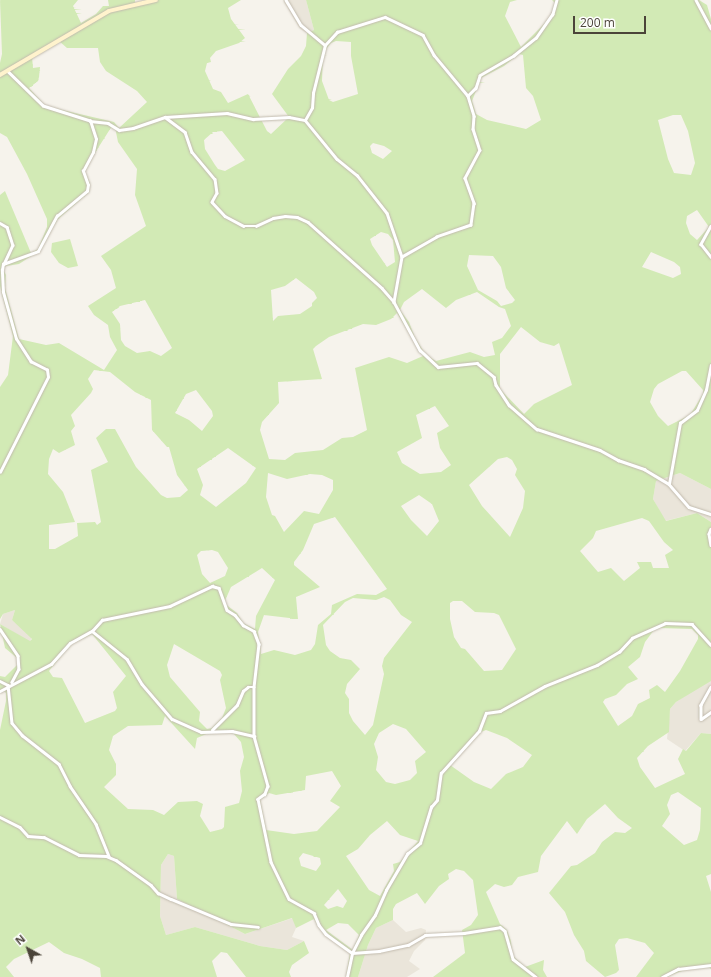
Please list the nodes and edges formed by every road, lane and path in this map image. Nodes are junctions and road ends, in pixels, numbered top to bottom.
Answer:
1 (156, 0) edge
2 (286, 0) edge
3 (557, 0) edge
4 (696, 0) edge
5 (711, 28) edge
6 (325, 45) junction
7 (7, 71) junction
8 (0, 75) edge
9 (468, 96) junction
10 (165, 117) junction
11 (305, 120) junction
12 (90, 121) junction
13 (0, 223) edge
14 (711, 226) edge
15 (402, 257) junction
16 (711, 257) edge
17 (4, 264) junction
18 (394, 302) junction
19 (711, 365) edge
20 (0, 472) edge
21 (669, 484) junction
22 (711, 514) edge
23 (711, 528) edge
24 (711, 545) edge
25 (0, 629) edge
26 (92, 632) junction
27 (711, 645) edge
28 (0, 681) edge
29 (12, 682) junction
30 (8, 685) junction
31 (254, 687) junction
32 (711, 687) edge
33 (0, 691) edge
34 (711, 712) edge
35 (212, 730) junction
36 (254, 736) junction
37 (0, 817) edge
38 (109, 857) junction
39 (258, 927) dead end
40 (352, 953) junction
41 (711, 964) edge
42 (347, 977) edge
43 (536, 977) edge
44 (662, 977) edge

1 - 7 street
2 - 6 street
3 - 9 street
4 - 5 street
6 - 9 street
6 - 11 street
7 - 8 street
7 - 12 street
9 - 15 street
10 - 11 street
10 - 12 street
10 - 18 street
11 - 15 street
12 - 17 street
13 - 17 street
14 - 16 street
15 - 18 street
17 - 20 street
18 - 21 street
19 - 21 street
21 - 22 street
23 - 24 street
25 - 29 street
26 - 29 street
26 - 31 street
26 - 35 street
27 - 40 street
28 - 30 street
29 - 30 street
30 - 33 street
30 - 38 street
31 - 35 street
31 - 36 street
32 - 34 street
35 - 36 street
36 - 40 street
37 - 38 street
38 - 39 street
40 - 42 street
40 - 43 street
41 - 44 street

